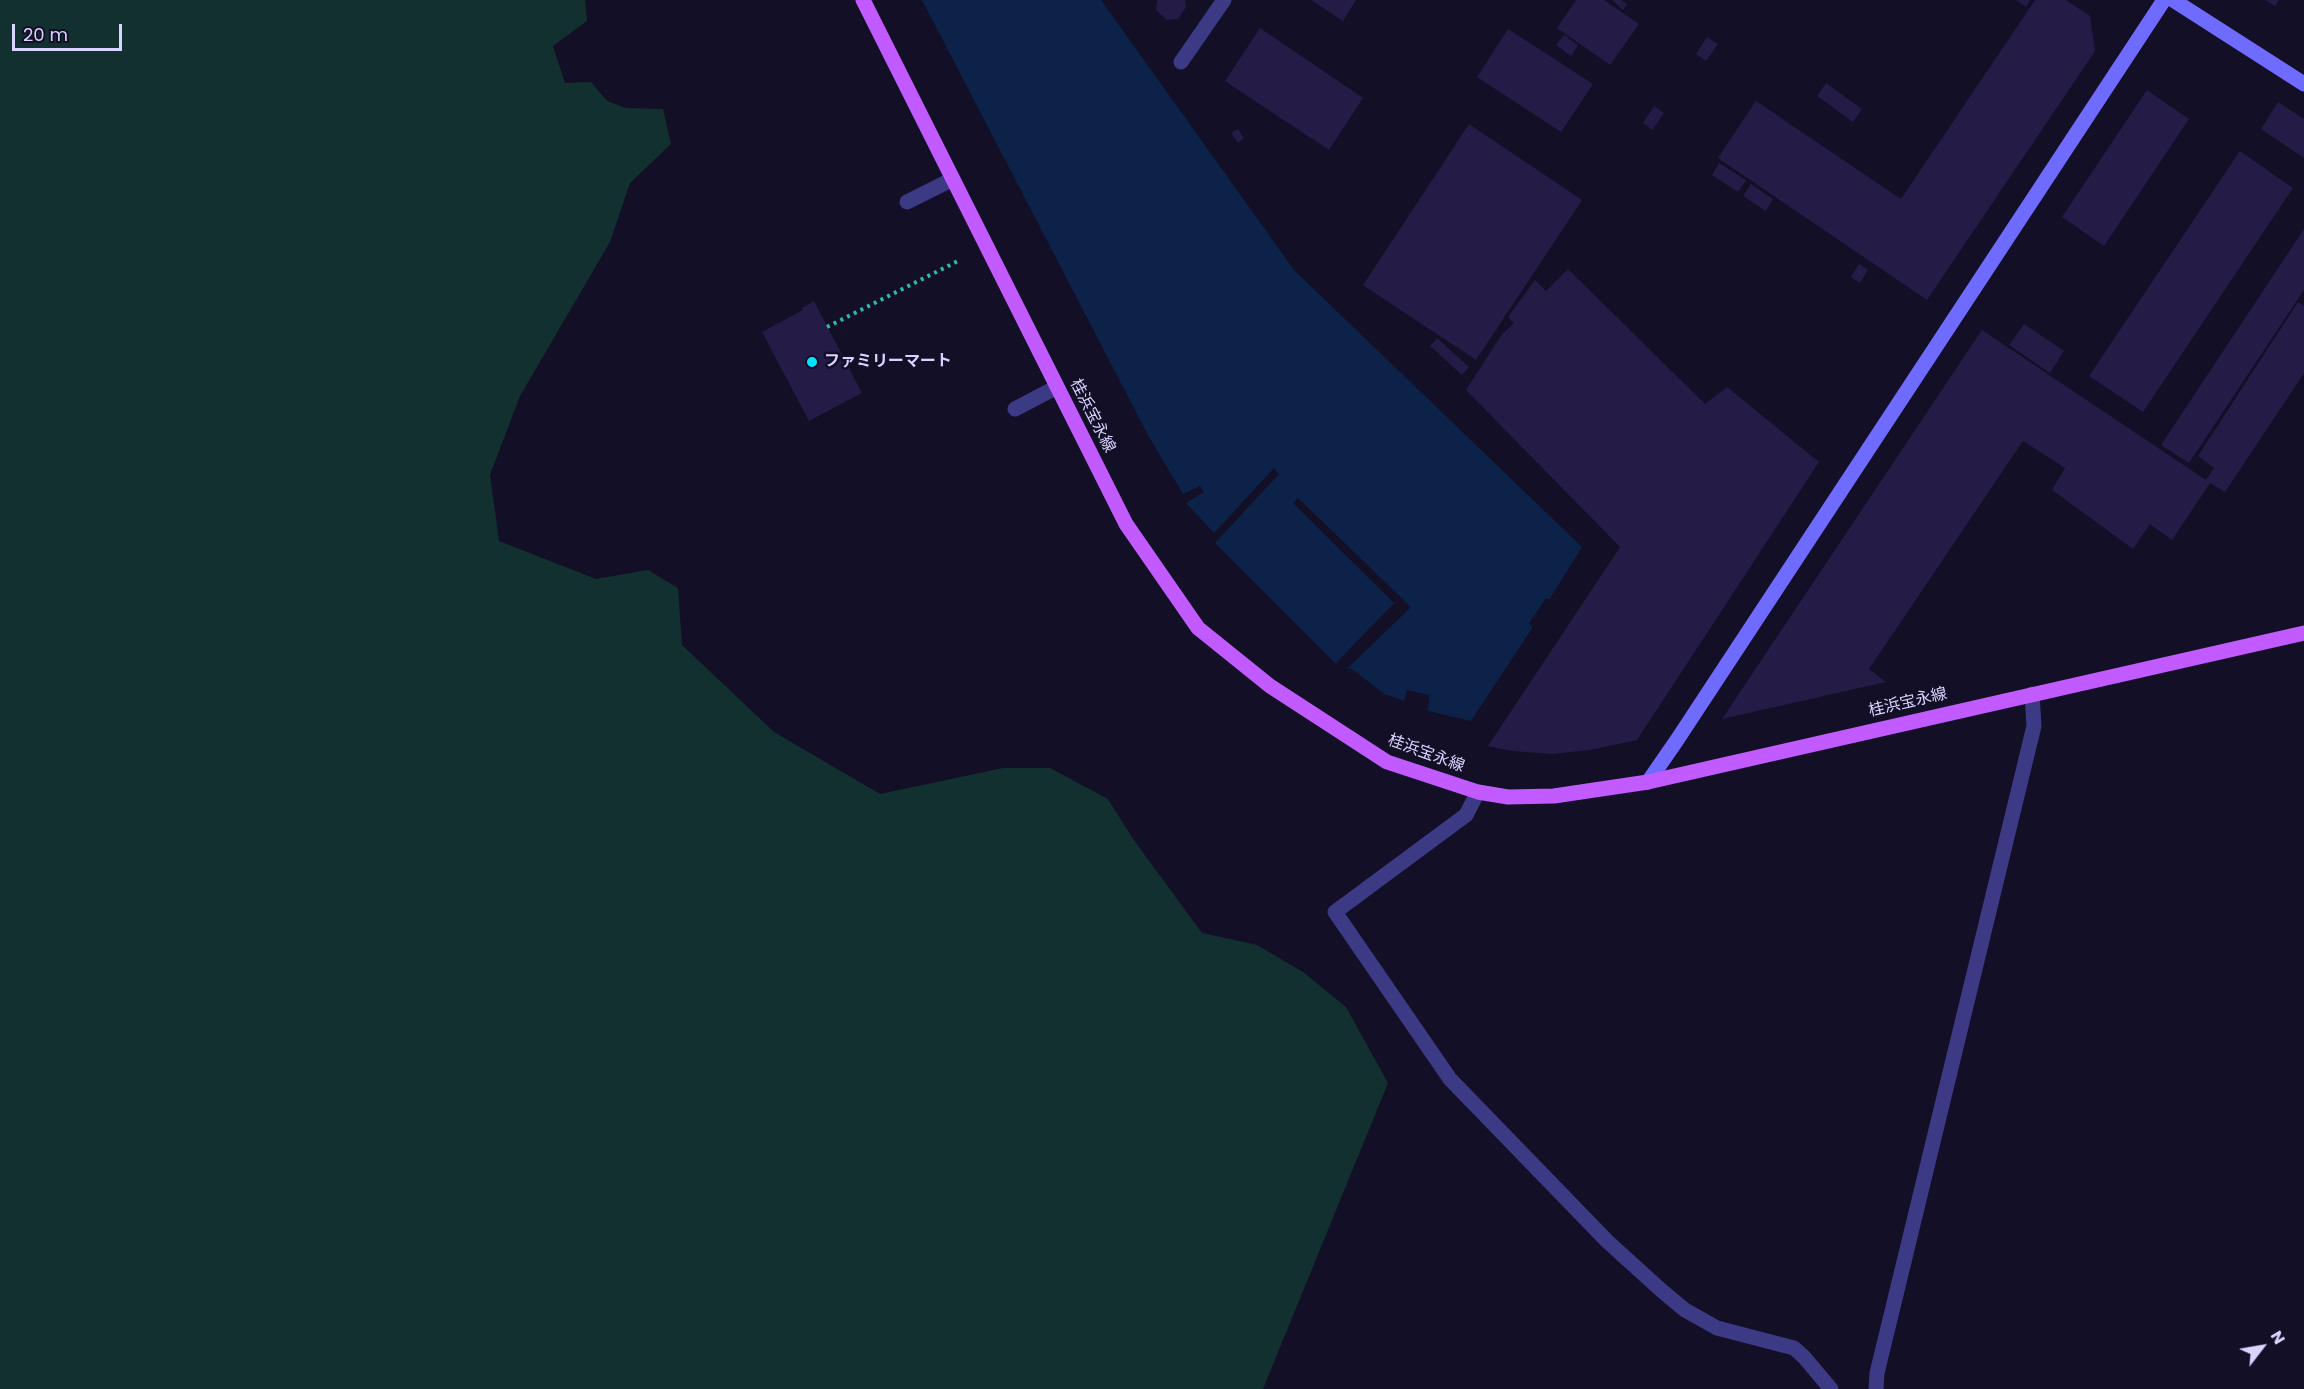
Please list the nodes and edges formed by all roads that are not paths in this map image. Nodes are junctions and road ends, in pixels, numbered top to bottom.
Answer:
1 (863, 0) edge
2 (1224, 0) edge
3 (2164, 0) edge
4 (2173, 0) edge
5 (1181, 62) dead end
6 (2304, 84) edge
7 (953, 179) junction
8 (907, 202) dead end
9 (1057, 387) junction
10 (1015, 409) dead end
11 (2304, 633) edge
12 (2032, 694) junction
13 (1648, 782) junction
14 (1478, 792) junction
15 (1831, 1389) edge
16 (1876, 1389) edge

1 - 7 main road, 桂浜宝永線
2 - 5 street
3 - 13 street
4 - 6 street
7 - 8 street
7 - 9 main road, 桂浜宝永線
9 - 10 street
9 - 14 main road, 桂浜宝永線
11 - 12 main road, 桂浜宝永線
12 - 13 main road, 桂浜宝永線
12 - 16 street
13 - 14 main road, 桂浜宝永線
14 - 15 street

